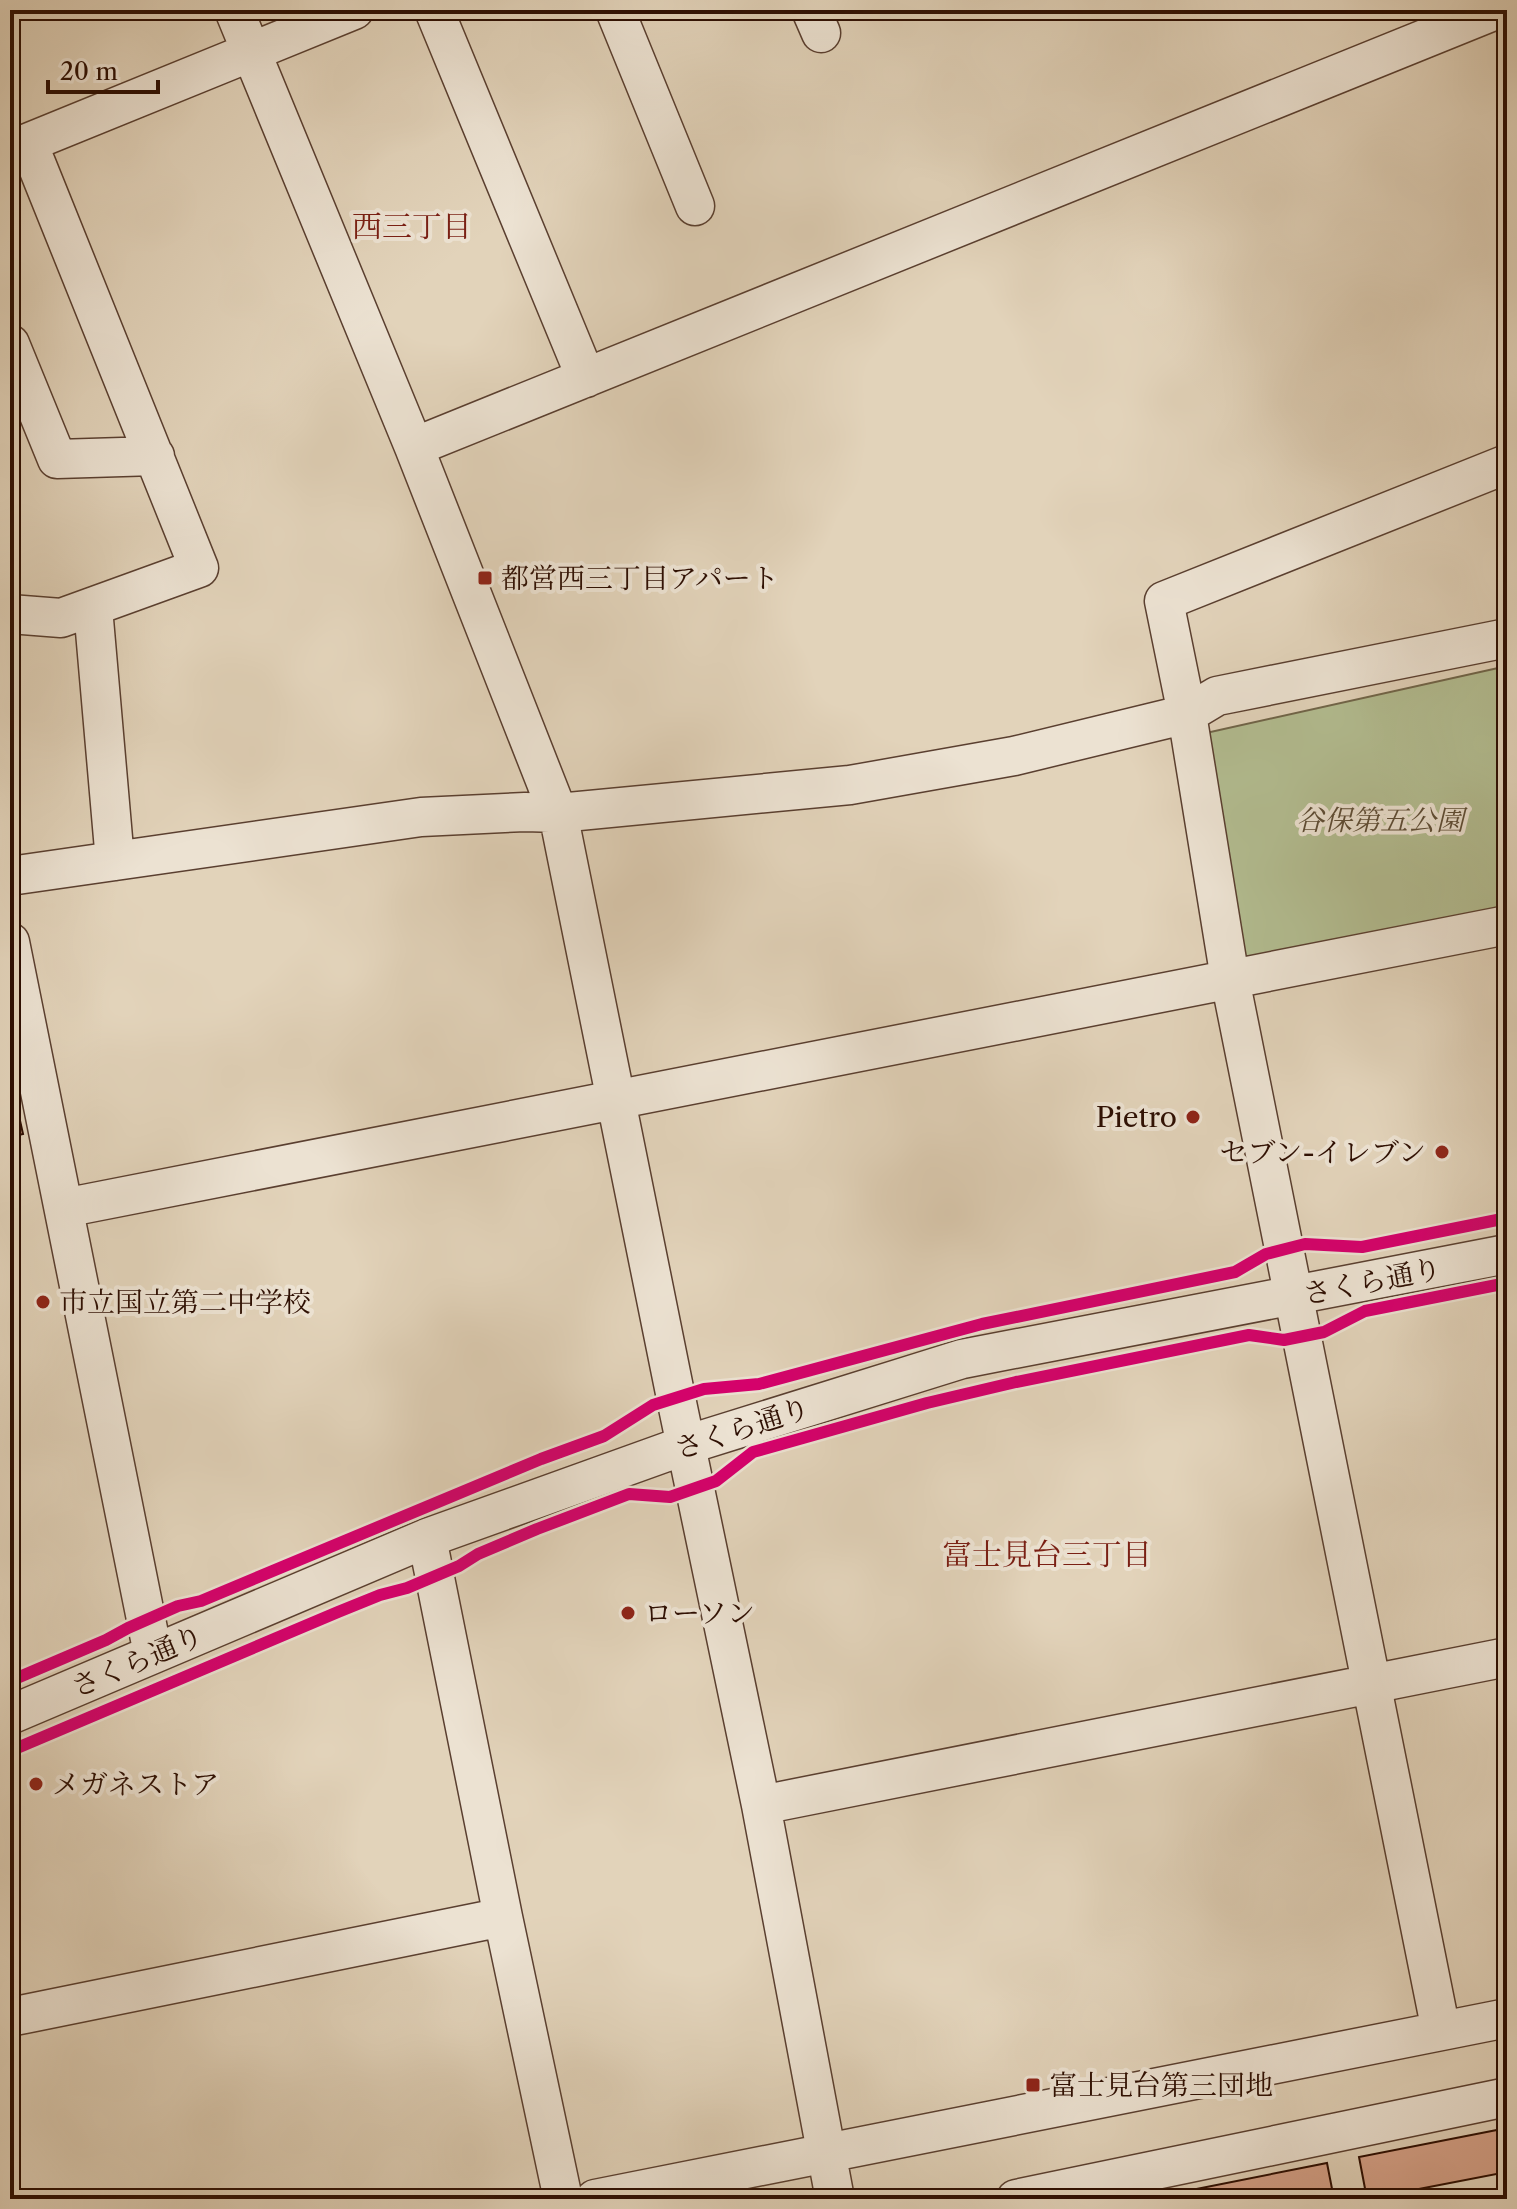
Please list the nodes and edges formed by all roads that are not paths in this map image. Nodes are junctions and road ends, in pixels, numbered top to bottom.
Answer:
1 (234, 10) edge
2 (354, 10) edge
3 (434, 10) edge
4 (615, 10) edge
5 (1496, 10) edge
6 (251, 51) junction
7 (19, 147) edge
8 (695, 206) dead end
9 (10, 344) edge
10 (586, 378) junction
11 (414, 447) junction
12 (155, 456) junction
13 (1507, 464) edge
14 (93, 608) junction
15 (10, 614) edge
16 (1507, 638) edge
17 (1187, 714) junction
18 (558, 813) junction
19 (115, 861) junction
20 (10, 876) edge
21 (1507, 925) edge
22 (10, 942) edge
23 (1230, 979) junction
24 (616, 1100) junction
25 (64, 1208) junction
26 (1507, 1254) edge
27 (1293, 1297) junction
28 (686, 1445) junction
29 (427, 1538) junction
30 (153, 1654) junction
31 (1507, 1657) edge
32 (1372, 1684) junction
33 (10, 1715) edge
34 (761, 1805) junction
35 (503, 1917) junction
36 (10, 2017) edge
37 (1507, 2018) edge
38 (1441, 2031) junction
39 (1507, 2097) edge
40 (827, 2153) junction
41 (563, 2199) edge
42 (595, 2199) edge
43 (835, 2199) edge
44 (1016, 2199) edge

1 - 6 street
2 - 6 street
3 - 10 street
4 - 8 street
5 - 10 street
6 - 7 street
6 - 11 street
7 - 12 street
9 - 12 street
10 - 11 street
11 - 18 street
12 - 14 street
13 - 17 street
14 - 15 street
14 - 19 street
16 - 17 street
17 - 18 street
17 - 23 street
18 - 19 street
18 - 24 street
19 - 20 street
21 - 23 street
22 - 25 street
23 - 24 street
23 - 27 street
24 - 25 street
24 - 28 street
25 - 30 street
26 - 27 street, さくら通り
27 - 28 street, さくら通り
27 - 32 street
28 - 29 street, さくら通り
28 - 34 street
29 - 30 street, さくら通り
29 - 35 street
30 - 33 street, さくら通り
31 - 32 street
32 - 34 street
32 - 38 street
34 - 40 street
35 - 36 street
35 - 41 street
37 - 38 street
38 - 40 street
39 - 44 street
40 - 42 street
40 - 43 street

